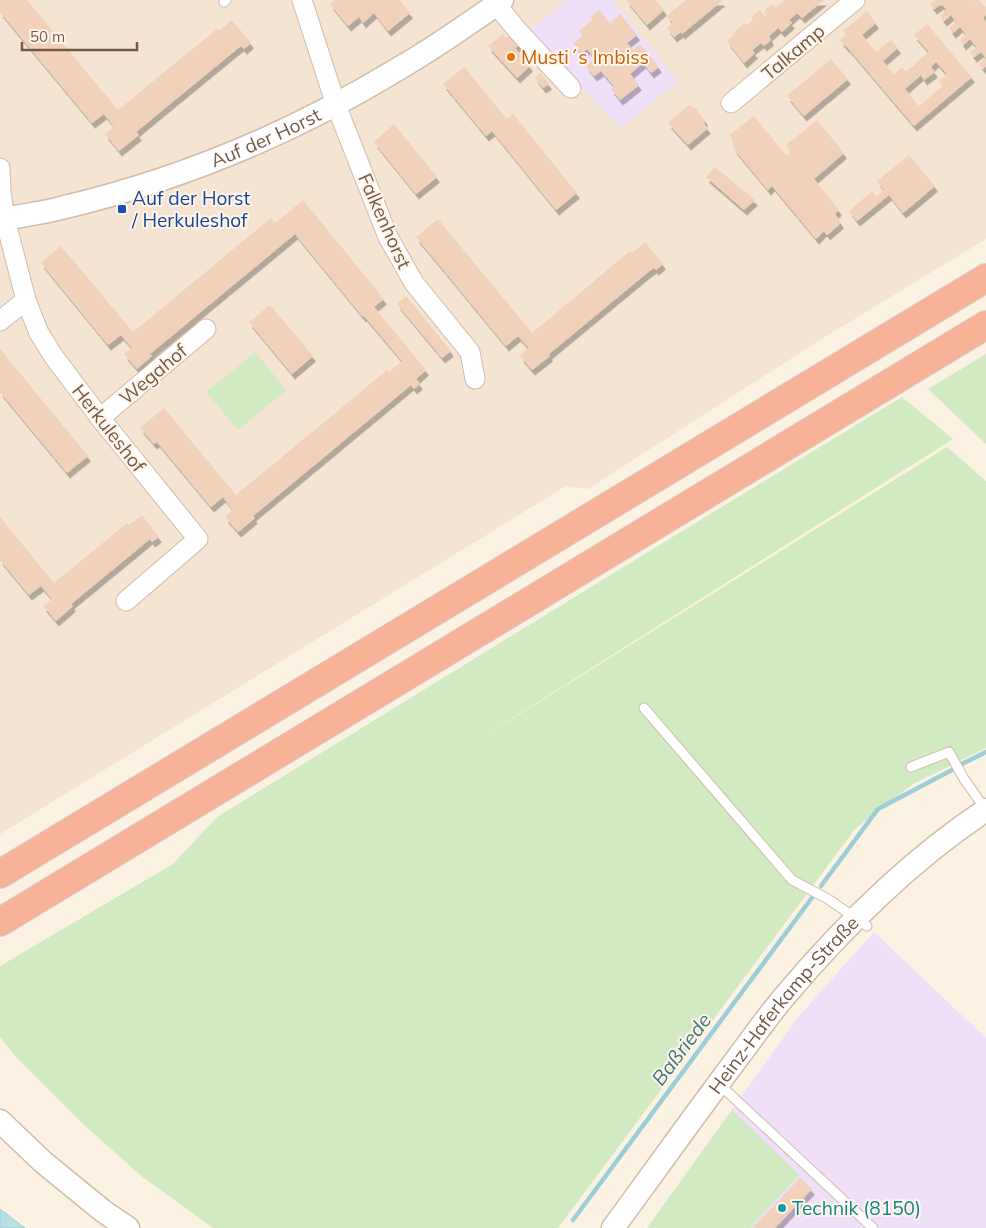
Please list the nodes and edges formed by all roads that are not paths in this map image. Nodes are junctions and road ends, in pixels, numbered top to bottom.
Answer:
1 (302, 0) edge
2 (855, 0) edge
3 (499, 2) edge
4 (571, 88) dead end
5 (731, 103) dead end
6 (336, 106) junction
7 (0, 168) edge
8 (2, 220) edge
9 (986, 278) edge
10 (26, 300) junction
11 (0, 322) edge
12 (986, 325) edge
13 (206, 329) dead end
14 (476, 379) dead end
15 (100, 418) junction
16 (126, 601) dead end
17 (644, 708) dead end
18 (911, 767) dead end
19 (986, 810) edge
20 (0, 874) edge
21 (0, 922) edge
22 (862, 922) junction
23 (718, 1084) junction
24 (0, 1121) edge
25 (128, 1228) edge
26 (613, 1228) edge
27 (873, 1228) edge

1 - 6 street, Falkenhorst
2 - 5 street, Talkamp
3 - 4 street
3 - 6 street, Auf der Horst
6 - 8 street, Auf der Horst
6 - 14 street, Falkenhorst
7 - 8 street, Herkuleshof
8 - 10 street, Herkuleshof
9 - 20 highway
10 - 11 street
10 - 15 street, Herkuleshof
12 - 21 highway
13 - 15 street, Wegahof
15 - 16 street, Herkuleshof
17 - 22 lane
18 - 19 lane
19 - 22 street, Heinz-Haferkamp-Straße
22 - 23 street, Heinz-Haferkamp-Straße
23 - 26 street, Heinz-Haferkamp-Straße
23 - 27 lane
24 - 25 street

